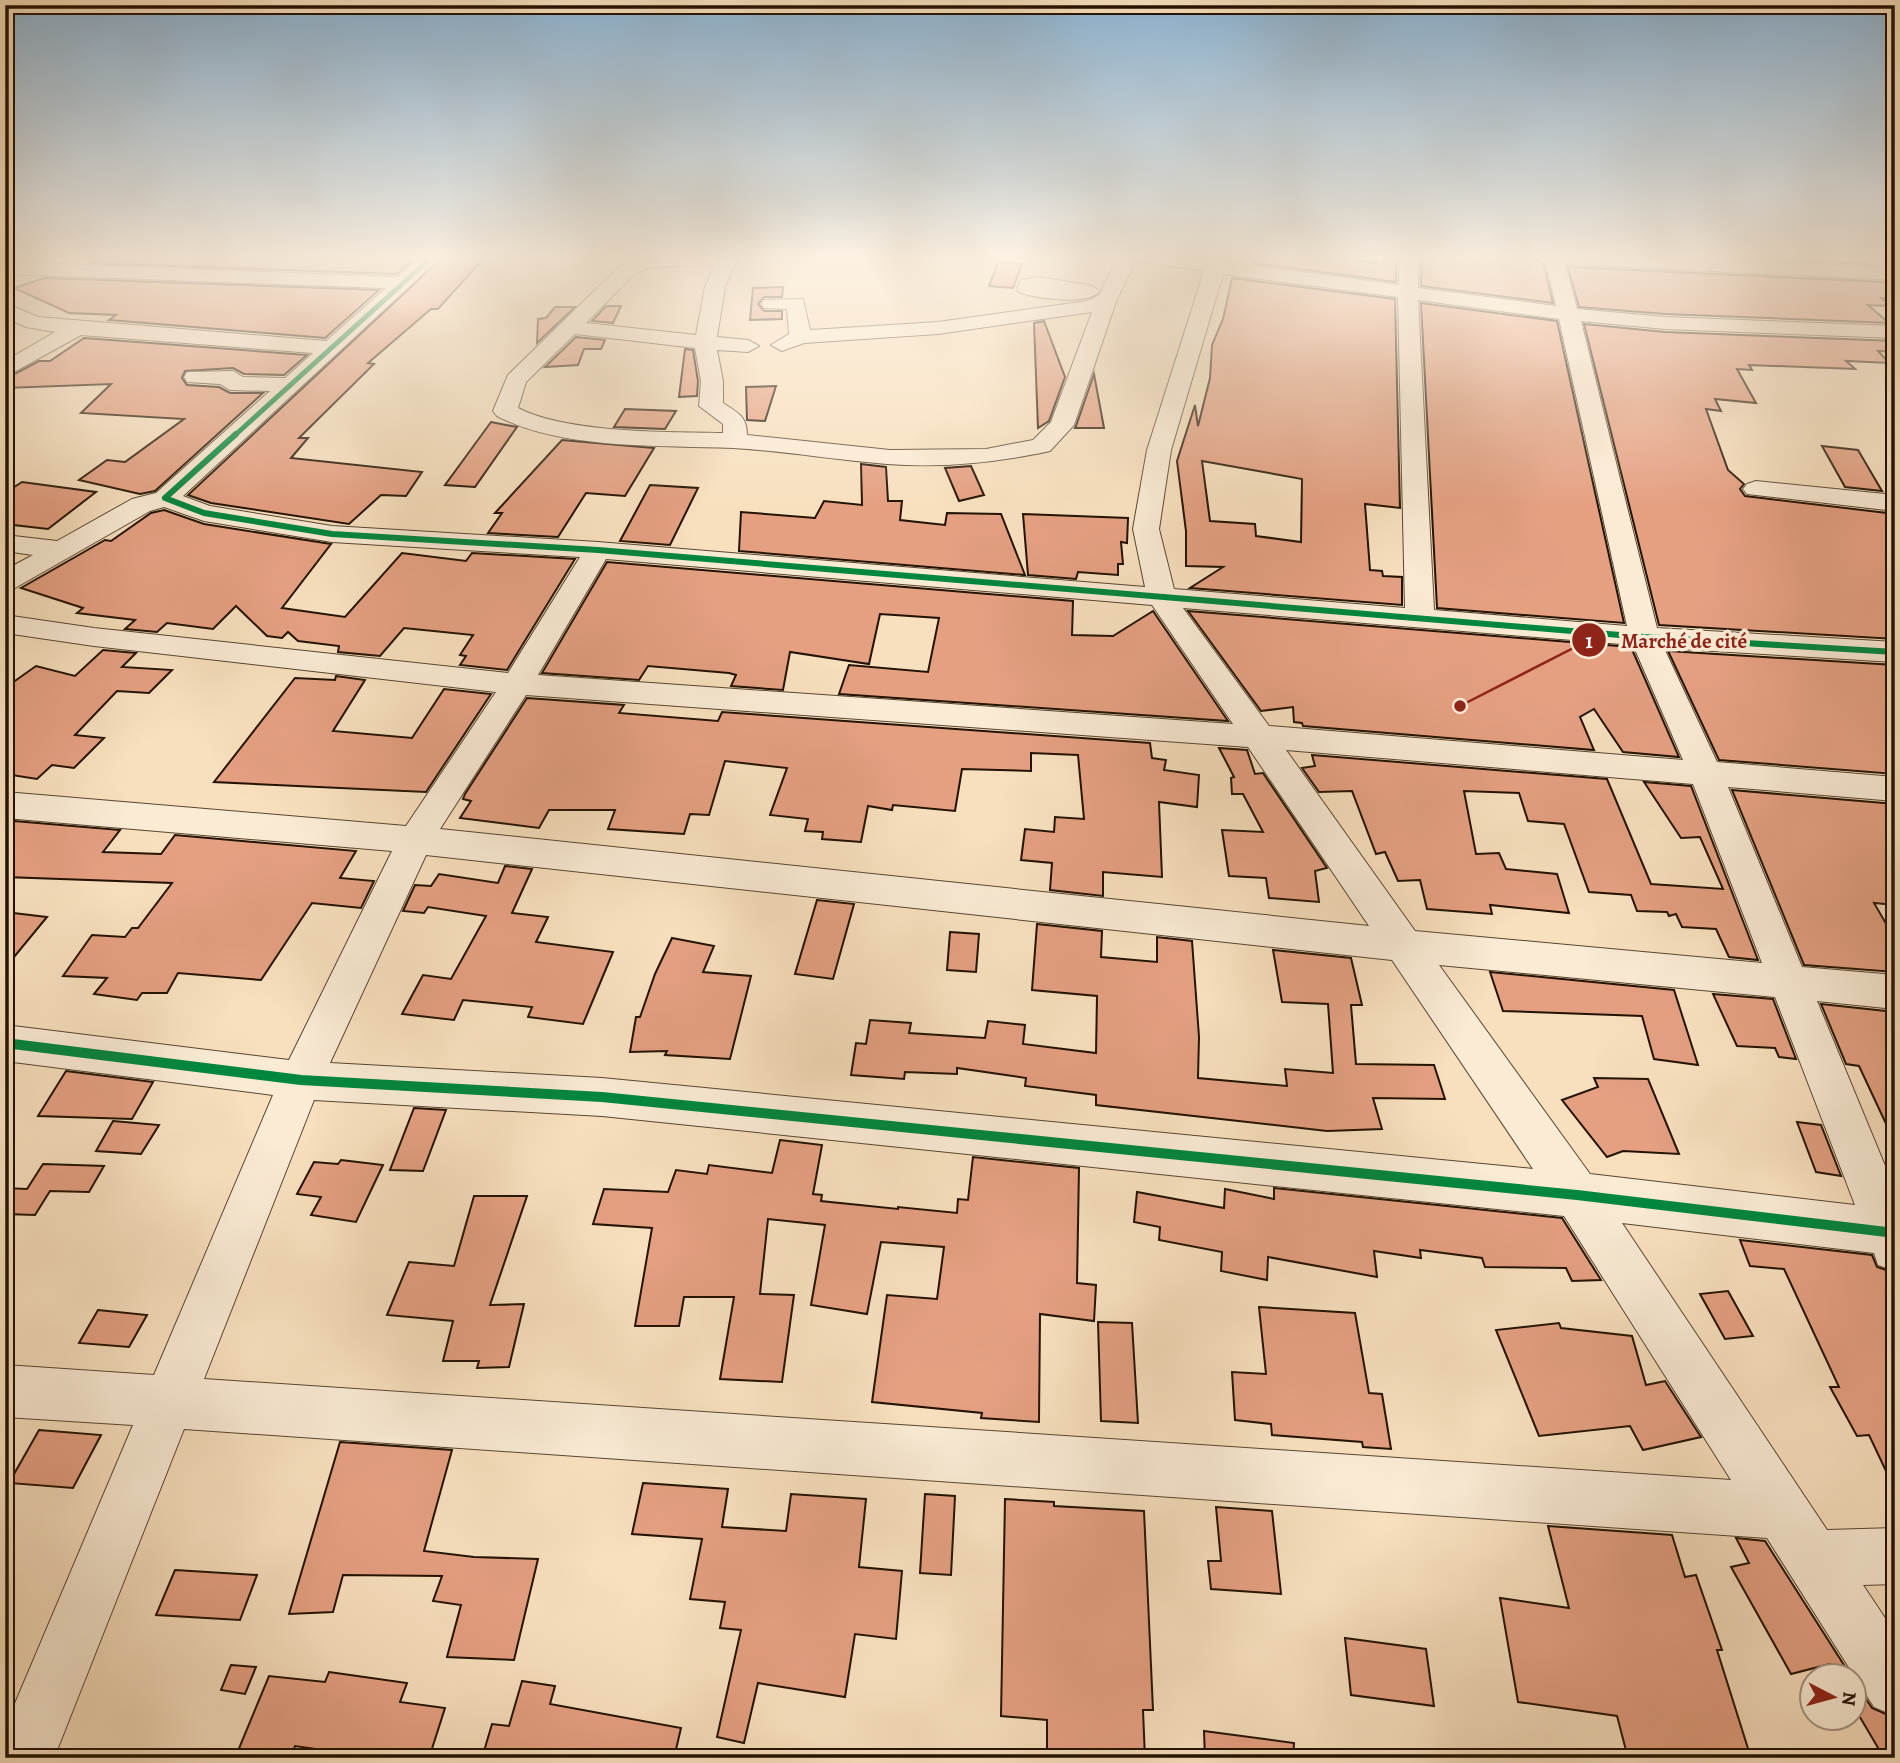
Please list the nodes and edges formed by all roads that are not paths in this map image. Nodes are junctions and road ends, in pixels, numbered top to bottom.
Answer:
1 (57, 339) edge
2 (221, 339) edge
3 (343, 339) edge
4 (557, 339) edge
5 (674, 339) edge
6 (706, 339) edge
7 (811, 339) edge
8 (1088, 339) edge
9 (1193, 339) edge
10 (1410, 339) edge
11 (1574, 339) edge
12 (791, 341) joint
13 (705, 343) junction
14 (333, 348) junction
15 (5, 370) edge
16 (195, 377) dead end
17 (292, 385) junction
18 (735, 441) junction
19 (1756, 489) dead end
20 (165, 498) junction
21 (1891, 501) edge
22 (5, 543) edge
23 (60, 550) junction
24 (598, 550) junction
25 (5, 582) edge
26 (1162, 598) junction
27 (1420, 619) junction
28 (5, 624) edge
29 (1644, 637) junction
30 (1895, 652) edge
31 (517, 684) junction
32 (1260, 737) junction
33 (1706, 774) junction
34 (1895, 789) edge
35 (5, 805) edge
36 (415, 840) junction
37 (1406, 946) junction
38 (1790, 981) junction
39 (1895, 992) edge
40 (5, 1043) edge
41 (302, 1080) junction
42 (1577, 1195) junction
43 (1893, 1237) edge
44 (5, 1391) edge
45 (167, 1403) junction
46 (1779, 1511) junction
47 (1895, 1556) edge
48 (1811, 1559) junction
49 (1895, 1686) edge
50 (23, 1758) edge

1 - 15 street
2 - 14 street
3 - 14 street
4 - 18 street
5 - 13 street
6 - 13 street
7 - 12 street
8 - 18 street
9 - 26 street
10 - 27 street
11 - 29 street
12 - 13 street
13 - 18 street
14 - 17 street
16 - 17 street
17 - 20 street
19 - 21 street
20 - 23 street
20 - 24 street
22 - 23 street
23 - 25 street
24 - 26 street
24 - 31 street
26 - 27 street
26 - 32 street
27 - 29 street
28 - 31 street
29 - 30 street
29 - 33 street
31 - 32 street
31 - 36 street
32 - 33 street
32 - 37 street
33 - 34 street
33 - 38 street
35 - 36 street
36 - 37 street
36 - 41 street
37 - 38 street
37 - 42 street
38 - 39 street
38 - 43 street
40 - 41 street
41 - 42 street
41 - 45 street
42 - 43 street
42 - 46 street
44 - 45 street
45 - 46 street
45 - 50 street
46 - 48 street
47 - 48 street
48 - 49 street

